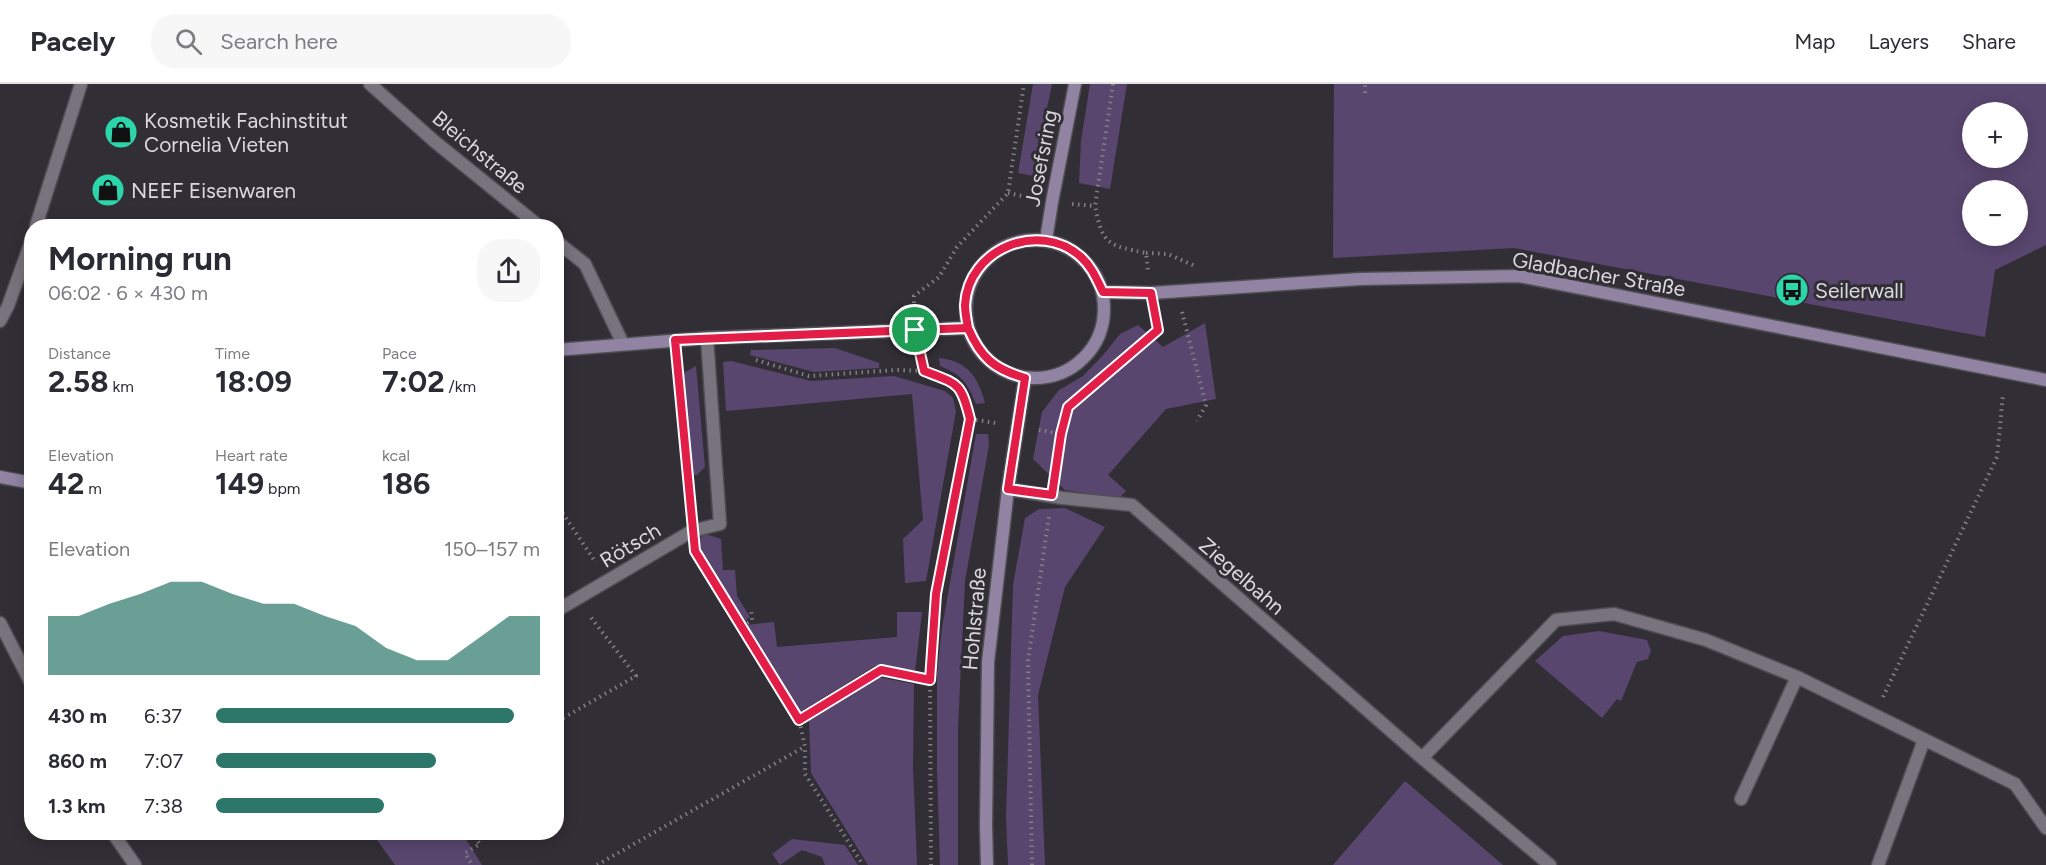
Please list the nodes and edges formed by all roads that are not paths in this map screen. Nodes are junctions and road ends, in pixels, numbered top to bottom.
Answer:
1 (81, 84) edge
2 (370, 84) edge
3 (1075, 84) edge
4 (38, 219) edge
5 (529, 219) edge
6 (1046, 240) junction
7 (564, 247) edge
8 (24, 261) edge
9 (1103, 292) junction
10 (0, 321) edge
11 (968, 328) junction
12 (706, 338) junction
13 (623, 344) junction
14 (564, 349) edge
15 (1025, 378) junction
16 (2046, 380) edge
17 (0, 477) edge
18 (24, 482) edge
19 (1008, 489) junction
20 (564, 606) edge
21 (0, 624) edge
22 (24, 670) edge
23 (1797, 677) junction
24 (1924, 740) junction
25 (1422, 758) junction
26 (1741, 799) dead end
27 (2046, 828) edge
28 (118, 840) edge
29 (135, 865) edge
30 (987, 865) edge
31 (1550, 865) edge
32 (1878, 865) edge

1 - 4 street
2 - 5 street, Bleichstraße
3 - 6 main road, Josefsring
6 - 9 main road
6 - 11 main road
7 - 13 street
8 - 10 street
9 - 15 main road
9 - 16 main road, Gladbacher Straße
11 - 12 main road
11 - 15 main road
12 - 13 main road
12 - 20 street, Rötsch
13 - 14 main road
15 - 19 main road, Hohlstraße
17 - 18 main road
19 - 25 street, Ziegelbahn
19 - 30 main road, Hohlstraße
21 - 22 street
23 - 24 street
23 - 25 street
23 - 26 street
24 - 27 street
24 - 32 street
25 - 31 street, Ziegelbahn
28 - 29 street

